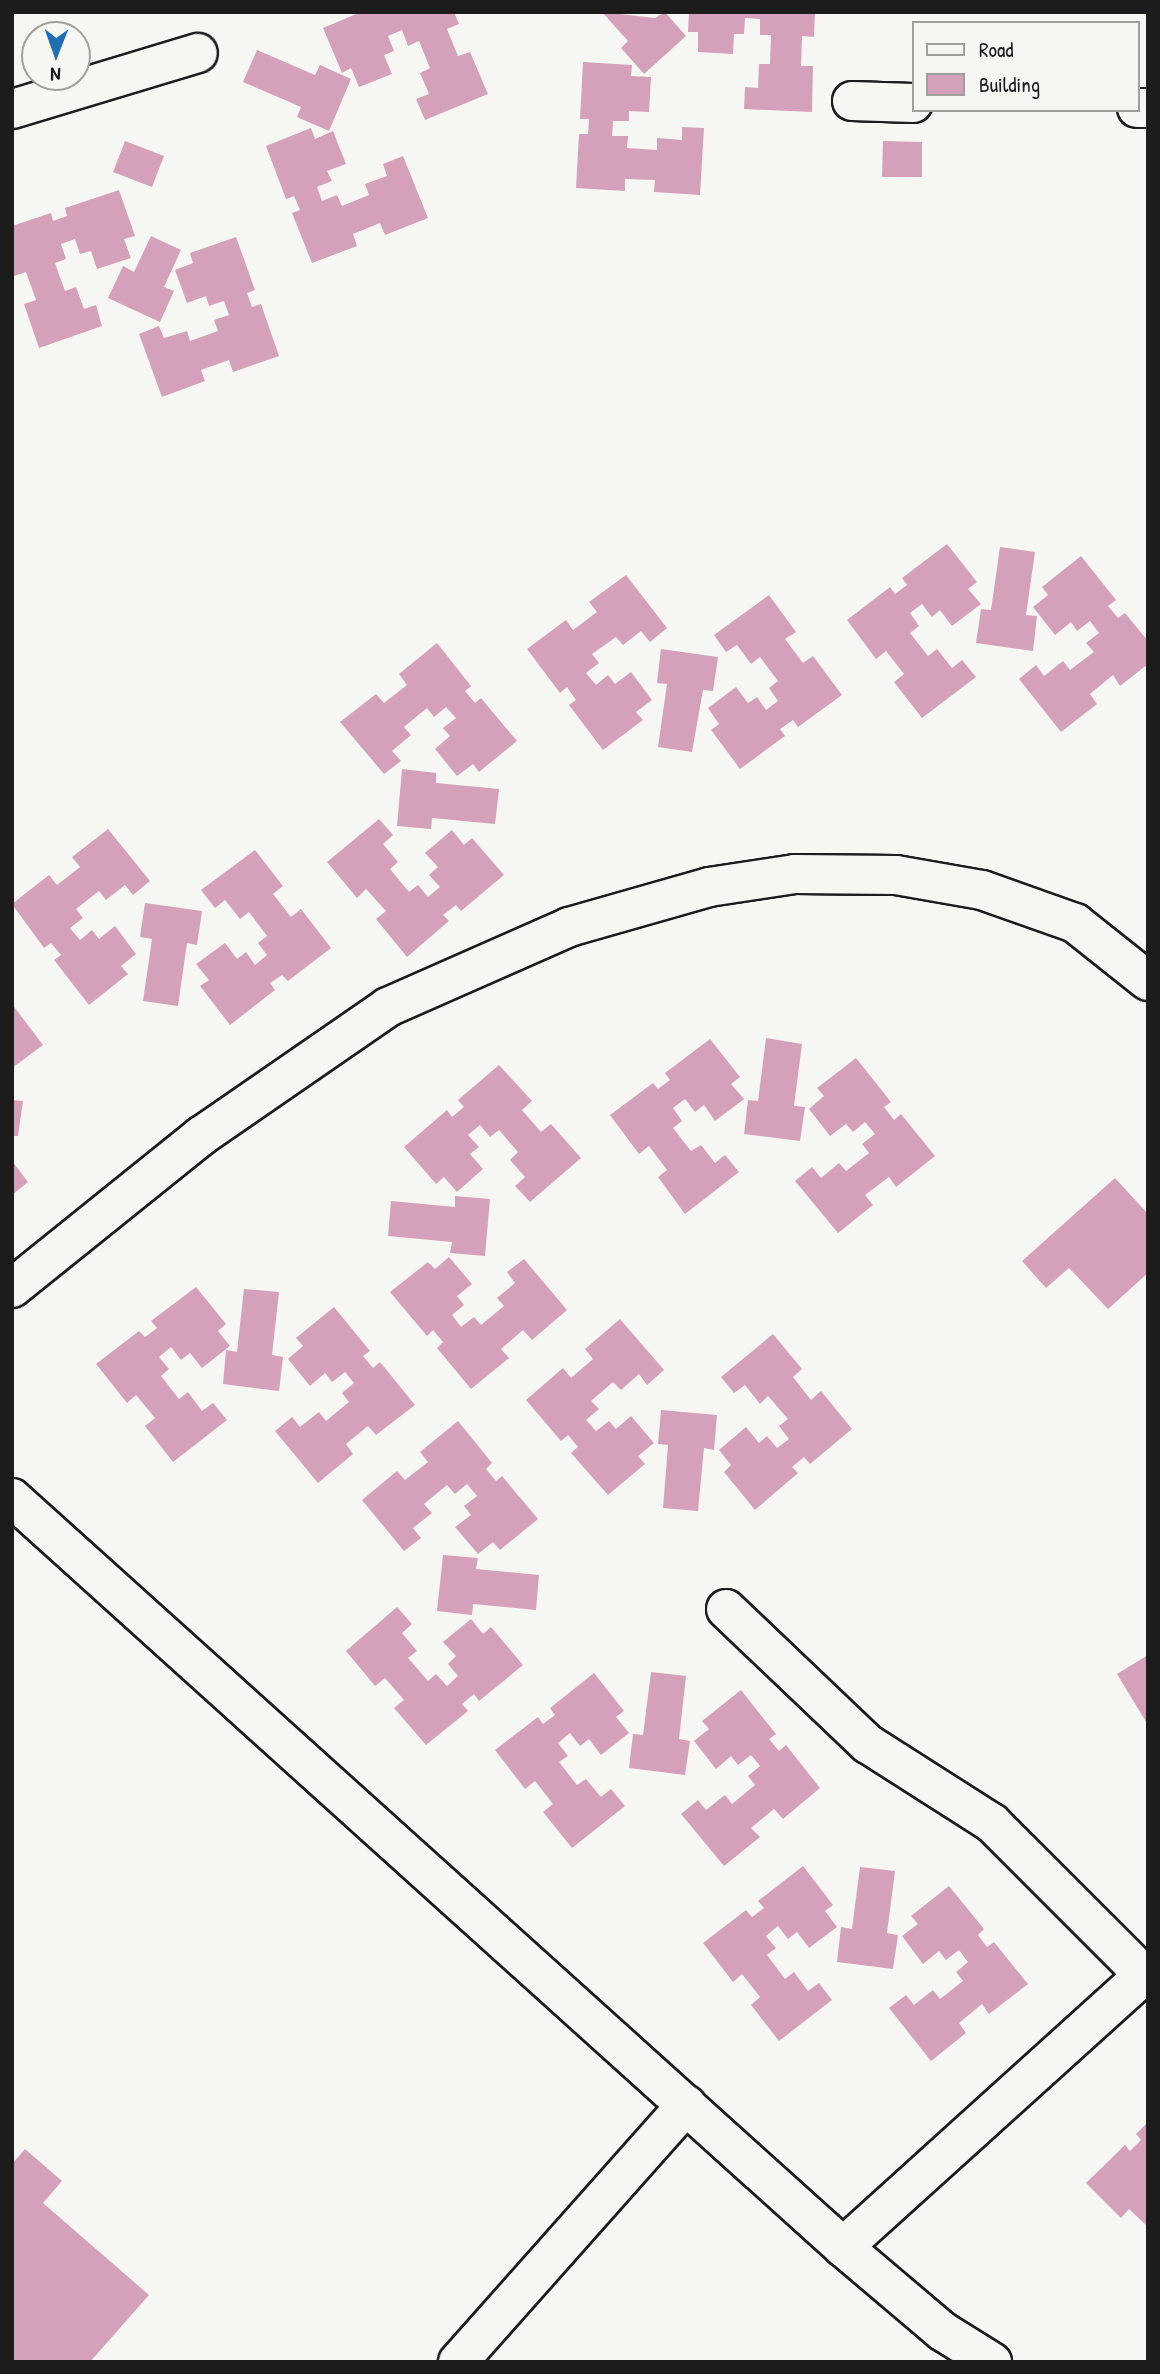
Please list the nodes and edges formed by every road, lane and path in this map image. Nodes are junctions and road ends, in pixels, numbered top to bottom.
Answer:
1 (198, 52) dead end
2 (852, 101) dead end
3 (912, 103) edge
4 (12, 108) edge
5 (1148, 981) edge
6 (12, 1288) edge
7 (12, 1498) edge
8 (726, 1609) dead end
9 (1146, 1973) edge
10 (686, 2105) junction
11 (843, 2247) junction
12 (458, 2362) edge
13 (992, 2362) edge

1 - 4 street
2 - 3 street
5 - 6 street
7 - 10 street
8 - 9 street
9 - 11 street
10 - 11 street
10 - 12 street
11 - 13 street

